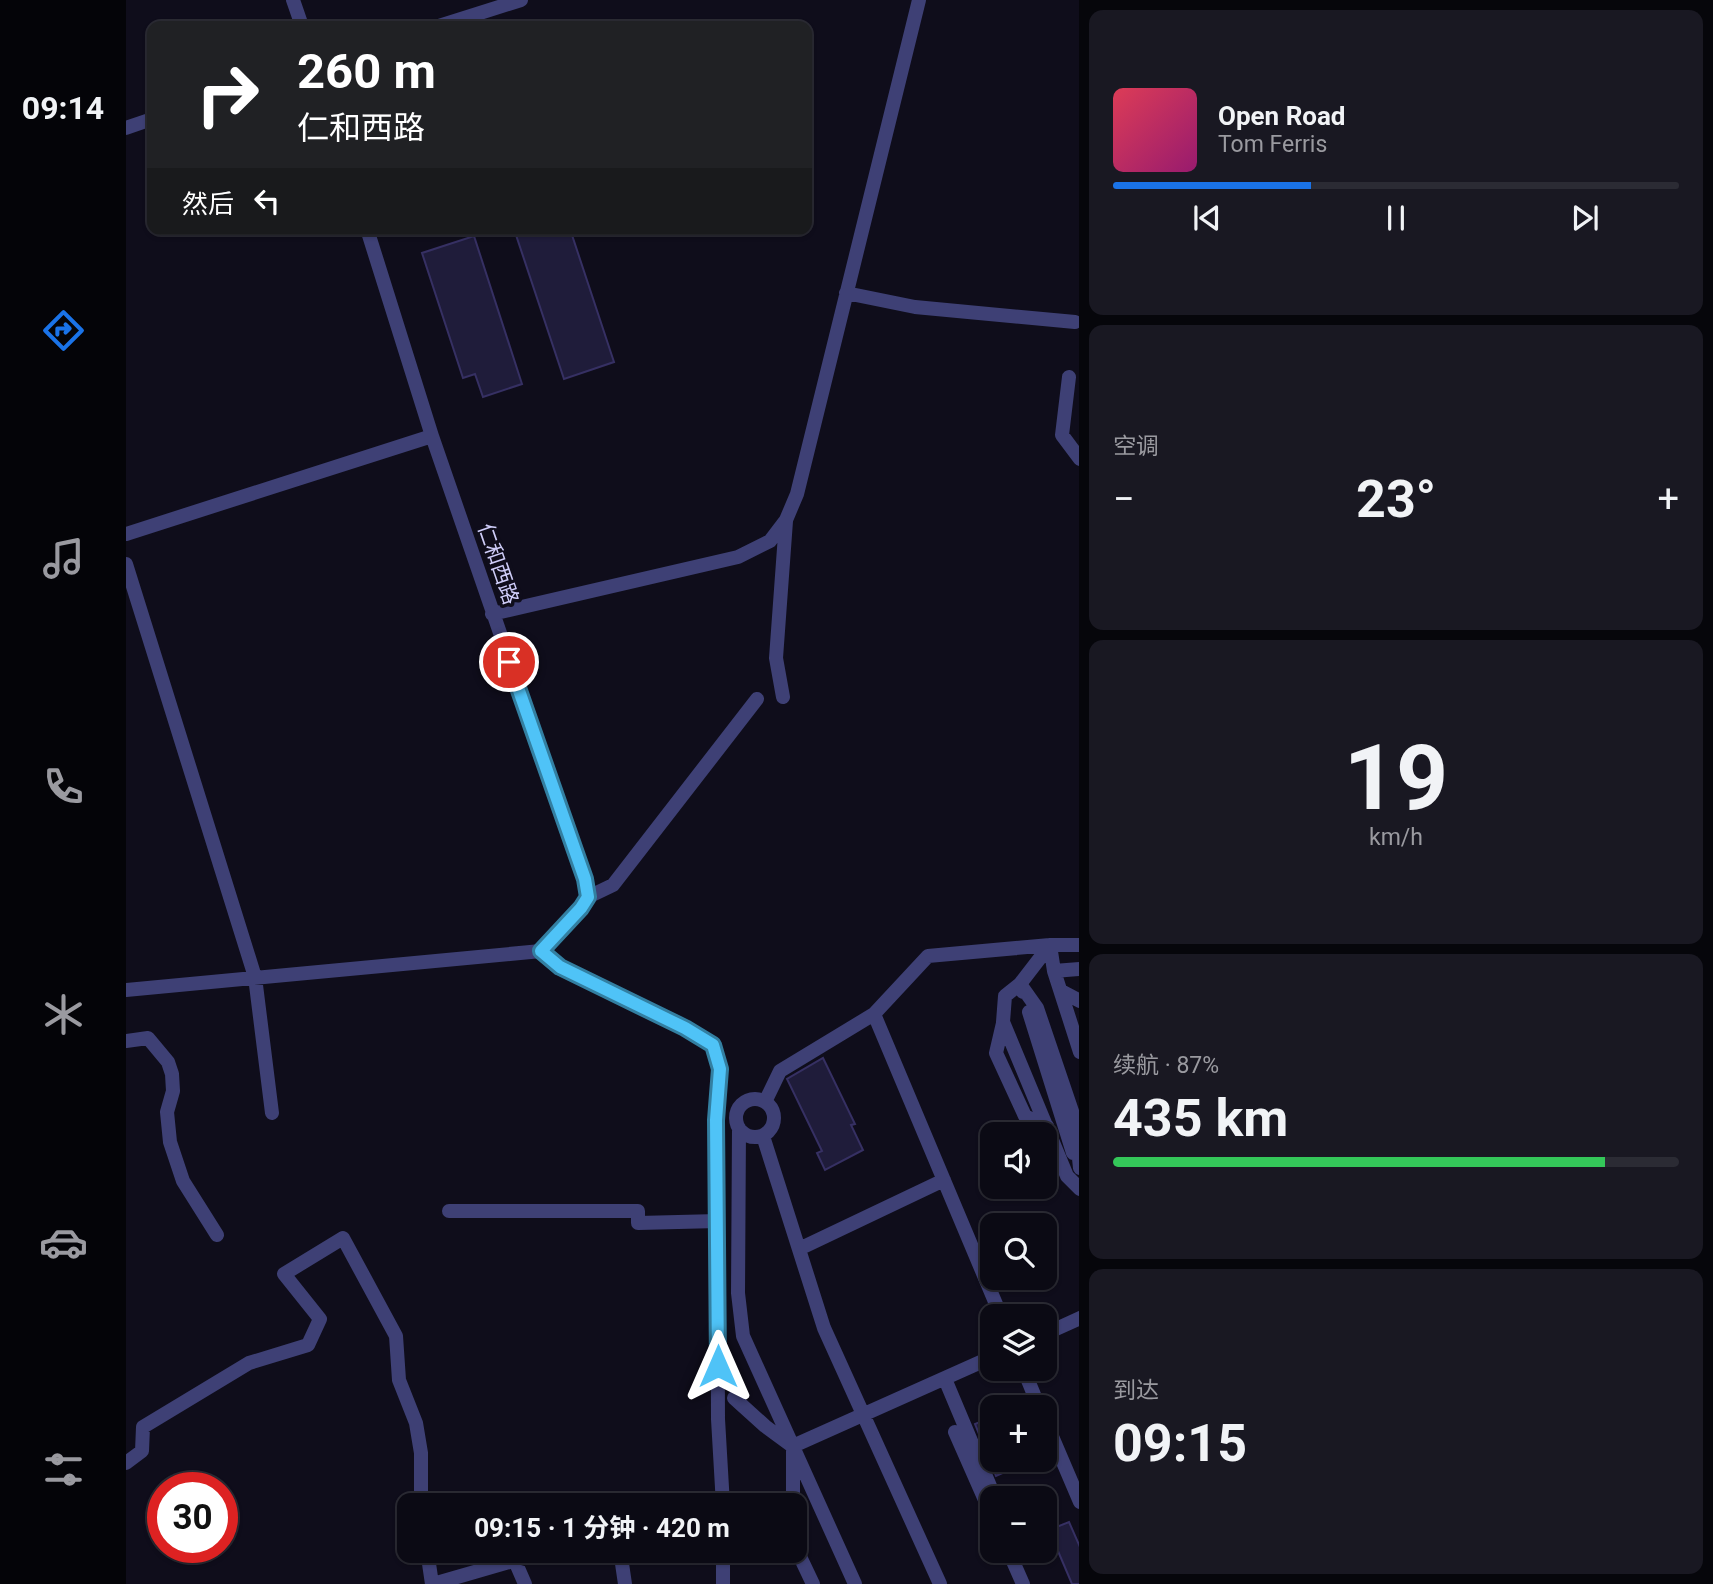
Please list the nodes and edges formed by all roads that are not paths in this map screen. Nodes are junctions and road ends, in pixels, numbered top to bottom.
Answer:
1 (293, 0) edge
2 (521, 0) edge
3 (919, 0) edge
4 (300, 21) edge
5 (455, 21) edge
6 (147, 121) edge
7 (126, 128) edge
8 (369, 235) edge
9 (846, 293) junction
10 (1075, 322) dead end
11 (1069, 377) dead end
12 (432, 436) junction
13 (1079, 458) edge
14 (786, 520) junction
15 (126, 534) edge
16 (126, 564) edge
17 (492, 614) junction
18 (783, 697) dead end
19 (757, 699) dead end
20 (588, 897) junction
21 (1050, 945) junction
22 (1079, 945) edge
23 (541, 951) junction
24 (1079, 968) edge
25 (1055, 971) junction
26 (255, 977) junction
27 (1020, 984) junction
28 (126, 990) edge
29 (1061, 991) junction
30 (1079, 1000) edge
31 (874, 1014) junction
32 (126, 1041) edge
33 (1079, 1049) edge
34 (765, 1101) junction
35 (272, 1113) dead end
36 (738, 1128) junction
37 (763, 1136) junction
38 (1079, 1167) edge
39 (944, 1181) junction
40 (1079, 1188) edge
41 (449, 1211) dead end
42 (718, 1221) junction
43 (217, 1236) dead end
44 (799, 1249) junction
45 (996, 1304) edge
46 (1079, 1318) edge
47 (1057, 1329) edge
48 (980, 1363) edge
49 (945, 1379) junction
50 (734, 1398) dead end
51 (863, 1415) junction
52 (955, 1432) dead end
53 (793, 1446) junction
54 (1057, 1448) edge
55 (126, 1463) edge
56 (990, 1486) edge
57 (980, 1489) edge
58 (421, 1493) edge
59 (722, 1493) edge
60 (793, 1493) edge
61 (1079, 1500) edge
62 (429, 1563) edge
63 (506, 1563) edge
64 (517, 1563) edge
65 (622, 1563) edge
66 (723, 1563) edge
67 (803, 1563) edge
68 (1014, 1563) edge
69 (1023, 1563) edge
70 (433, 1584) edge
71 (525, 1584) edge
72 (625, 1584) edge
73 (723, 1584) edge
74 (813, 1584) edge
75 (855, 1584) edge
76 (940, 1584) edge
77 (1023, 1584) edge
78 (1032, 1584) edge

1 - 4 street
2 - 5 street
3 - 9 street
6 - 7 street
8 - 12 street, 仁和西路
9 - 10 street
9 - 14 street
11 - 13 street
12 - 15 street
12 - 17 street, 仁和西路
14 - 17 street
14 - 18 street
16 - 26 street
17 - 20 street, 仁和西路
19 - 20 street
20 - 23 street
21 - 22 street
21 - 25 street
21 - 27 street
21 - 31 street
23 - 26 street
23 - 42 street
24 - 25 street
25 - 29 street
26 - 28 street
26 - 35 street
27 - 38 street
27 - 40 street
29 - 30 street
29 - 33 street
31 - 34 street
31 - 39 street
32 - 43 street
34 - 36 street
34 - 37 street
36 - 37 street
36 - 53 street
37 - 44 street
39 - 44 street
39 - 45 street
41 - 42 street
42 - 59 street
44 - 51 street
46 - 47 street
48 - 49 street
49 - 51 street
49 - 56 street
50 - 53 street
51 - 53 street
51 - 76 street
52 - 57 street
53 - 60 street
53 - 75 street
54 - 61 street
55 - 58 street
62 - 70 street
63 - 70 street
64 - 71 street
65 - 72 street
66 - 73 street
67 - 74 street
68 - 77 street
69 - 78 street

